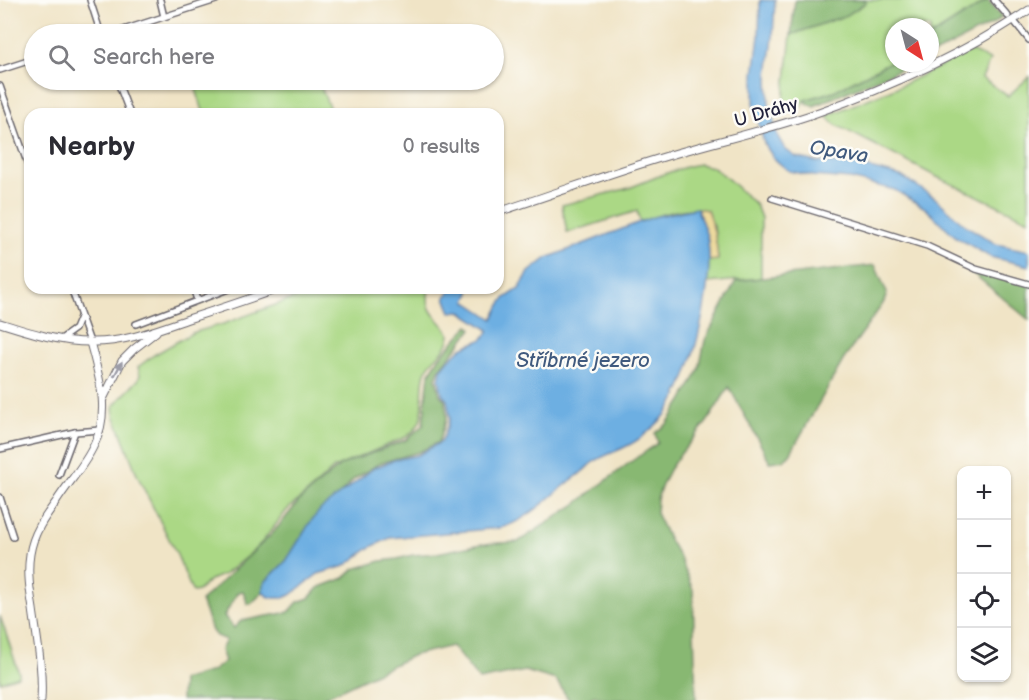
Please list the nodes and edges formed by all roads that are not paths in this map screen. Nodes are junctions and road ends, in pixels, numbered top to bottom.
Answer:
1 (90, 0) edge
2 (160, 0) edge
3 (216, 0) edge
4 (994, 0) edge
5 (1029, 10) edge
6 (164, 17) junction
7 (1011, 18) junction
8 (98, 24) edge
9 (142, 24) edge
10 (1029, 40) edge
11 (24, 62) edge
12 (0, 70) edge
13 (0, 86) edge
14 (121, 90) edge
15 (128, 108) edge
16 (24, 154) edge
17 (772, 198) dead end
18 (504, 210) edge
19 (1029, 284) edge
20 (73, 294) edge
21 (195, 294) edge
22 (214, 294) edge
23 (262, 294) edge
24 (197, 300) junction
25 (81, 315) junction
26 (0, 323) edge
27 (136, 324) dead end
28 (162, 328) junction
29 (61, 339) junction
30 (90, 342) junction
31 (103, 399) junction
32 (100, 430) junction
33 (75, 432) junction
34 (0, 449) edge
35 (59, 475) dead end
36 (0, 497) edge
37 (13, 537) dead end
38 (41, 700) edge

1 - 8 street
2 - 6 street
3 - 6 street
4 - 7 street
5 - 7 street, U Dráhy
6 - 9 street
7 - 10 street
7 - 18 street, U Dráhy
11 - 12 street
13 - 16 street
14 - 15 street
17 - 19 street
20 - 25 street
21 - 24 street
22 - 24 street
23 - 28 street
24 - 27 street
25 - 29 street
25 - 30 street
26 - 29 street
28 - 30 street
31 -> 28 street
29 - 30 street
30 - 31 street
31 - 32 street
32 - 33 street
32 - 38 street
33 - 34 street
33 - 35 street
36 - 37 street

